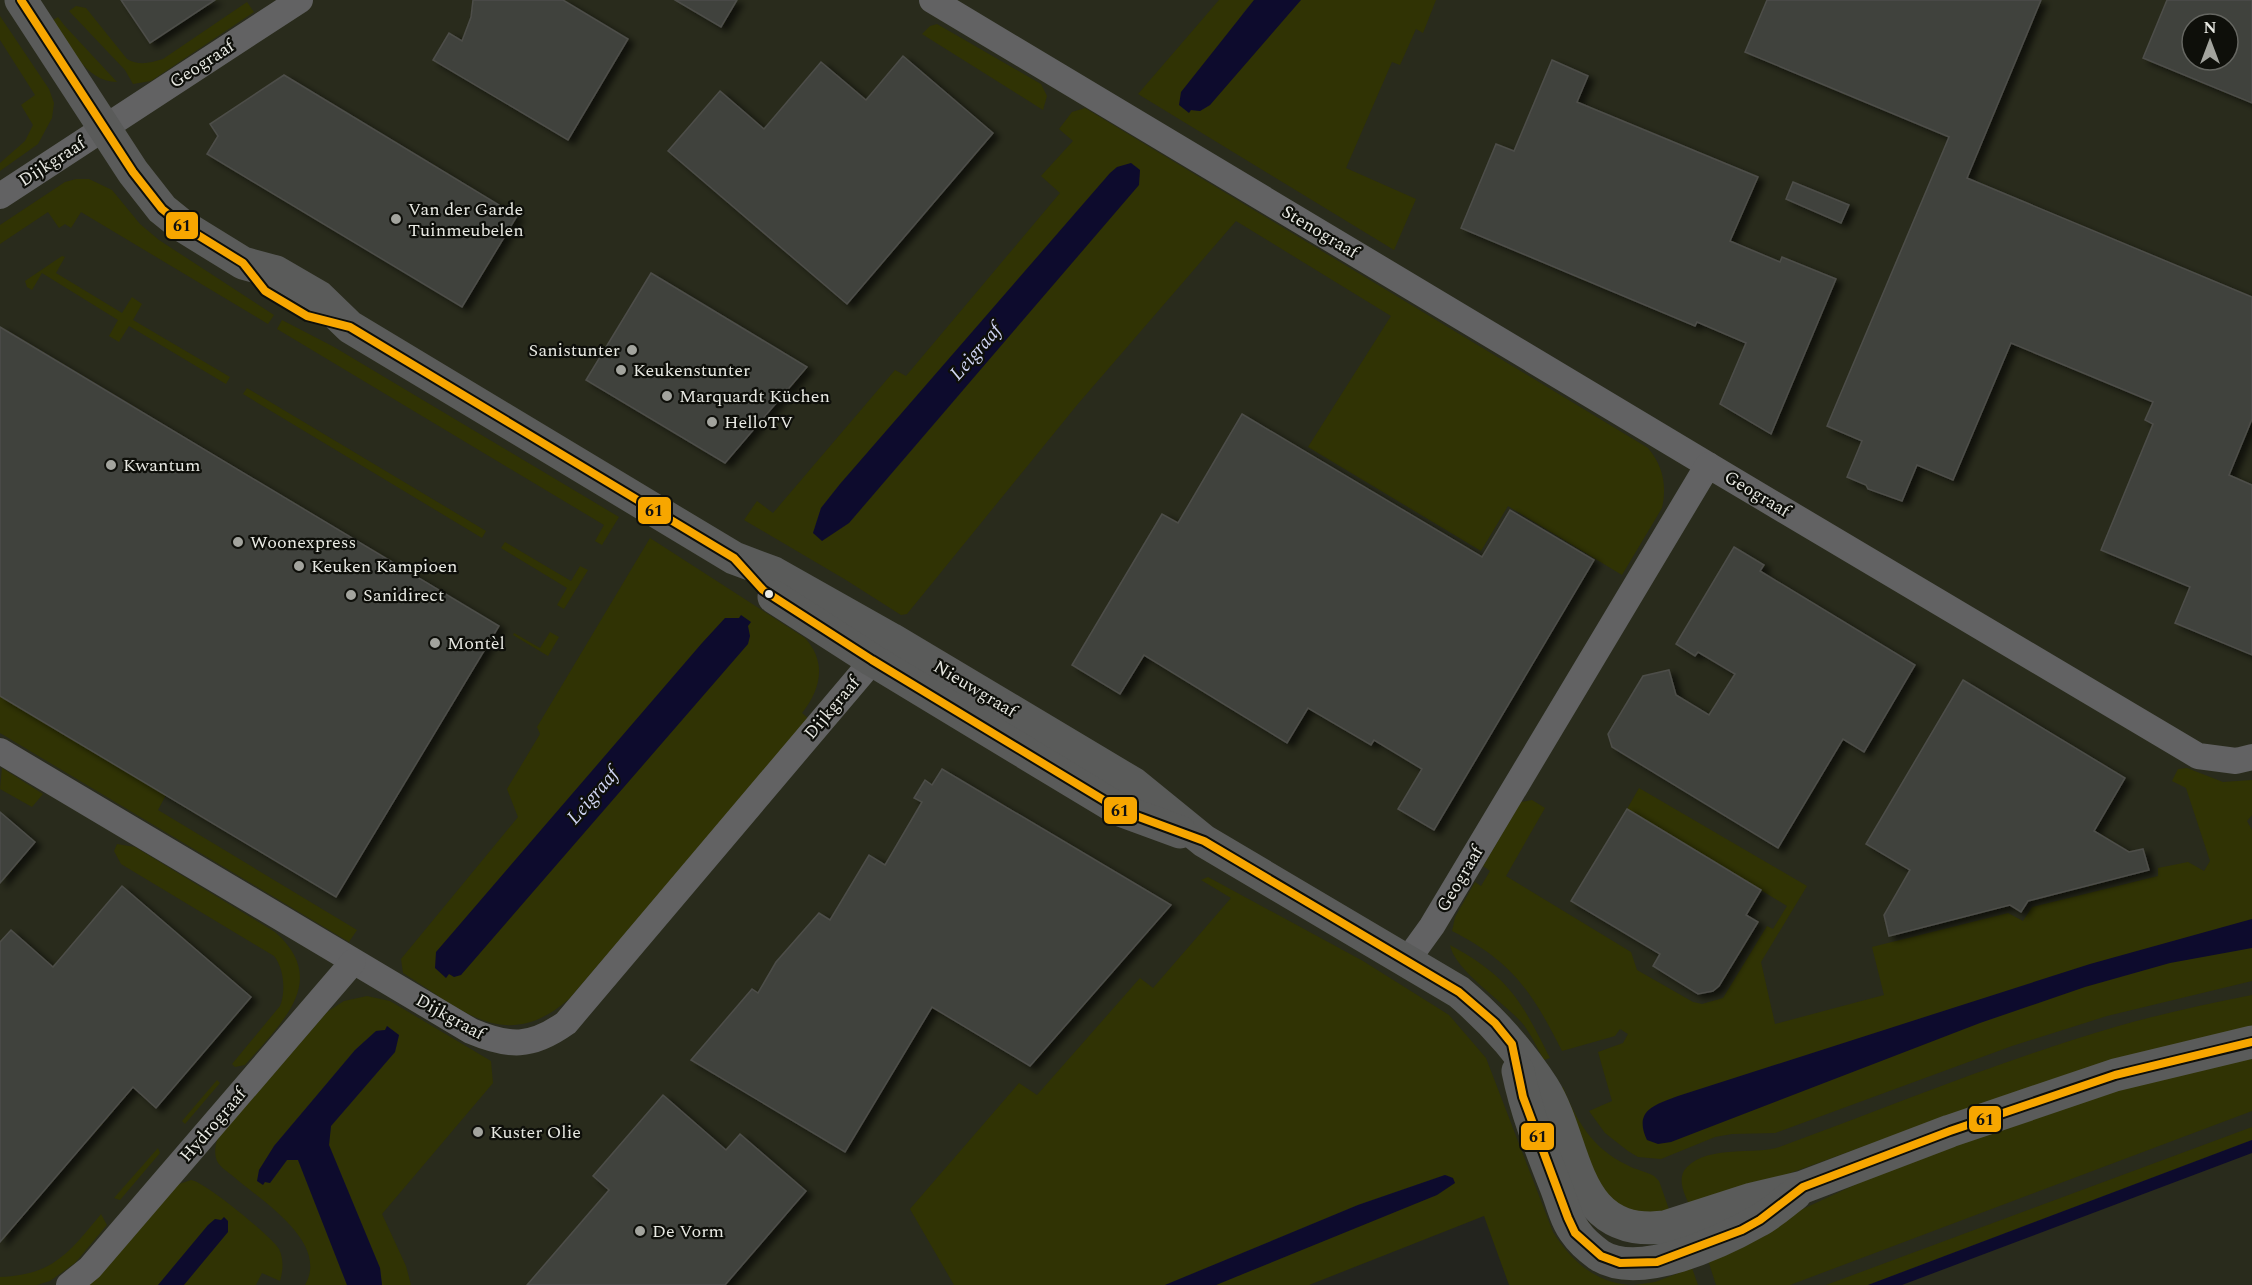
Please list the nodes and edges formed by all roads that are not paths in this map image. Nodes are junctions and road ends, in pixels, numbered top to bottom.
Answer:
1 (21, 0) edge
2 (300, 0) edge
3 (932, 0) edge
4 (104, 128) junction
5 (0, 196) edge
6 (1708, 465) junction
7 (881, 649) junction
8 (0, 751) edge
9 (2252, 758) edge
10 (353, 962) junction
11 (1406, 962) junction
12 (2252, 1042) edge
13 (69, 1285) edge

1 - 4 street, Nieuwgraaf
2 - 4 street, Geograaf
3 - 6 street, Stenograaf
4 - 5 street, Dijkgraaf
4 - 7 street, Nieuwgraaf
6 - 9 street, Geograaf
6 - 11 street, Geograaf
7 - 10 street, Dijkgraaf
7 - 11 street, Nieuwgraaf
8 - 10 street, Dijkgraaf
10 - 13 street, Hydrograaf
11 - 12 street, Nieuwgraaf

